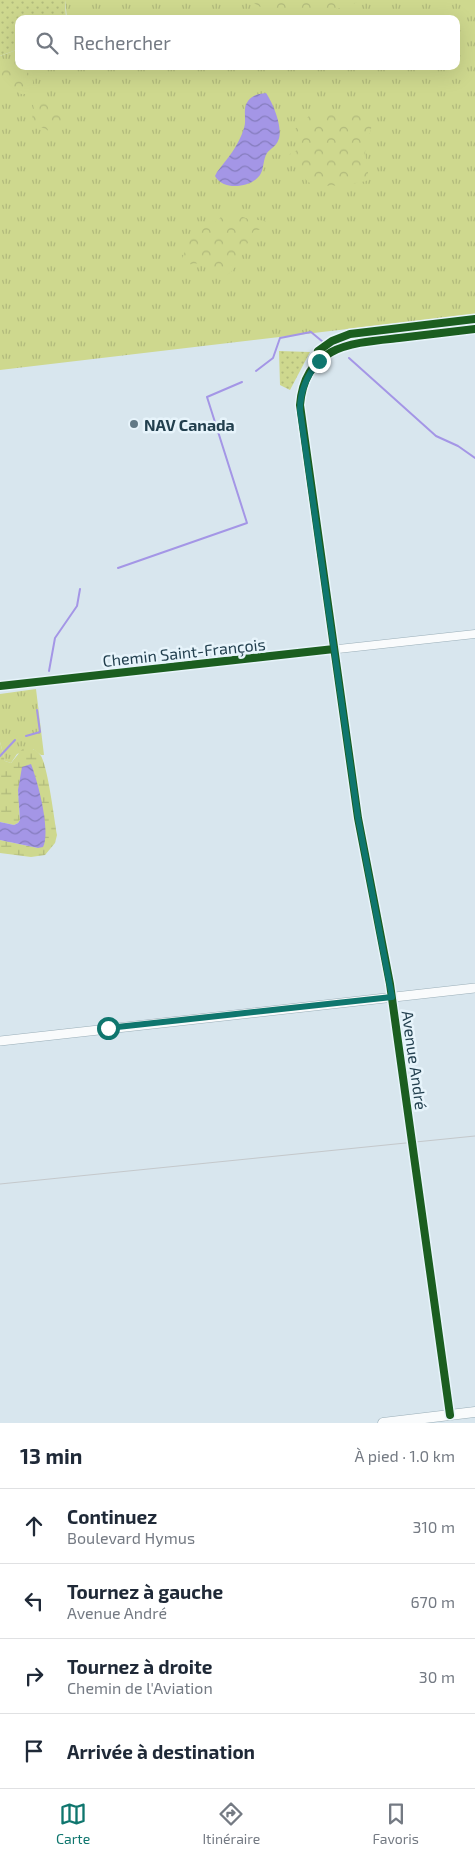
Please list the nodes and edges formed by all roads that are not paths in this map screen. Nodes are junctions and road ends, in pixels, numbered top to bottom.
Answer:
1 (475, 329) edge
2 (475, 634) edge
3 (334, 649) junction
4 (0, 686) edge
5 (475, 988) edge
6 (392, 997) junction
7 (0, 1041) edge
8 (475, 1412) edge
9 (450, 1415) junction
10 (383, 1423) edge

1 - 3 street, Avenue André
2 - 3 street, Chemin Saint-François
3 - 4 street, Chemin Saint-François
3 - 6 street, Avenue André
5 - 6 street
6 - 7 street
6 - 9 street, Avenue André
8 - 9 main road
9 - 10 main road

